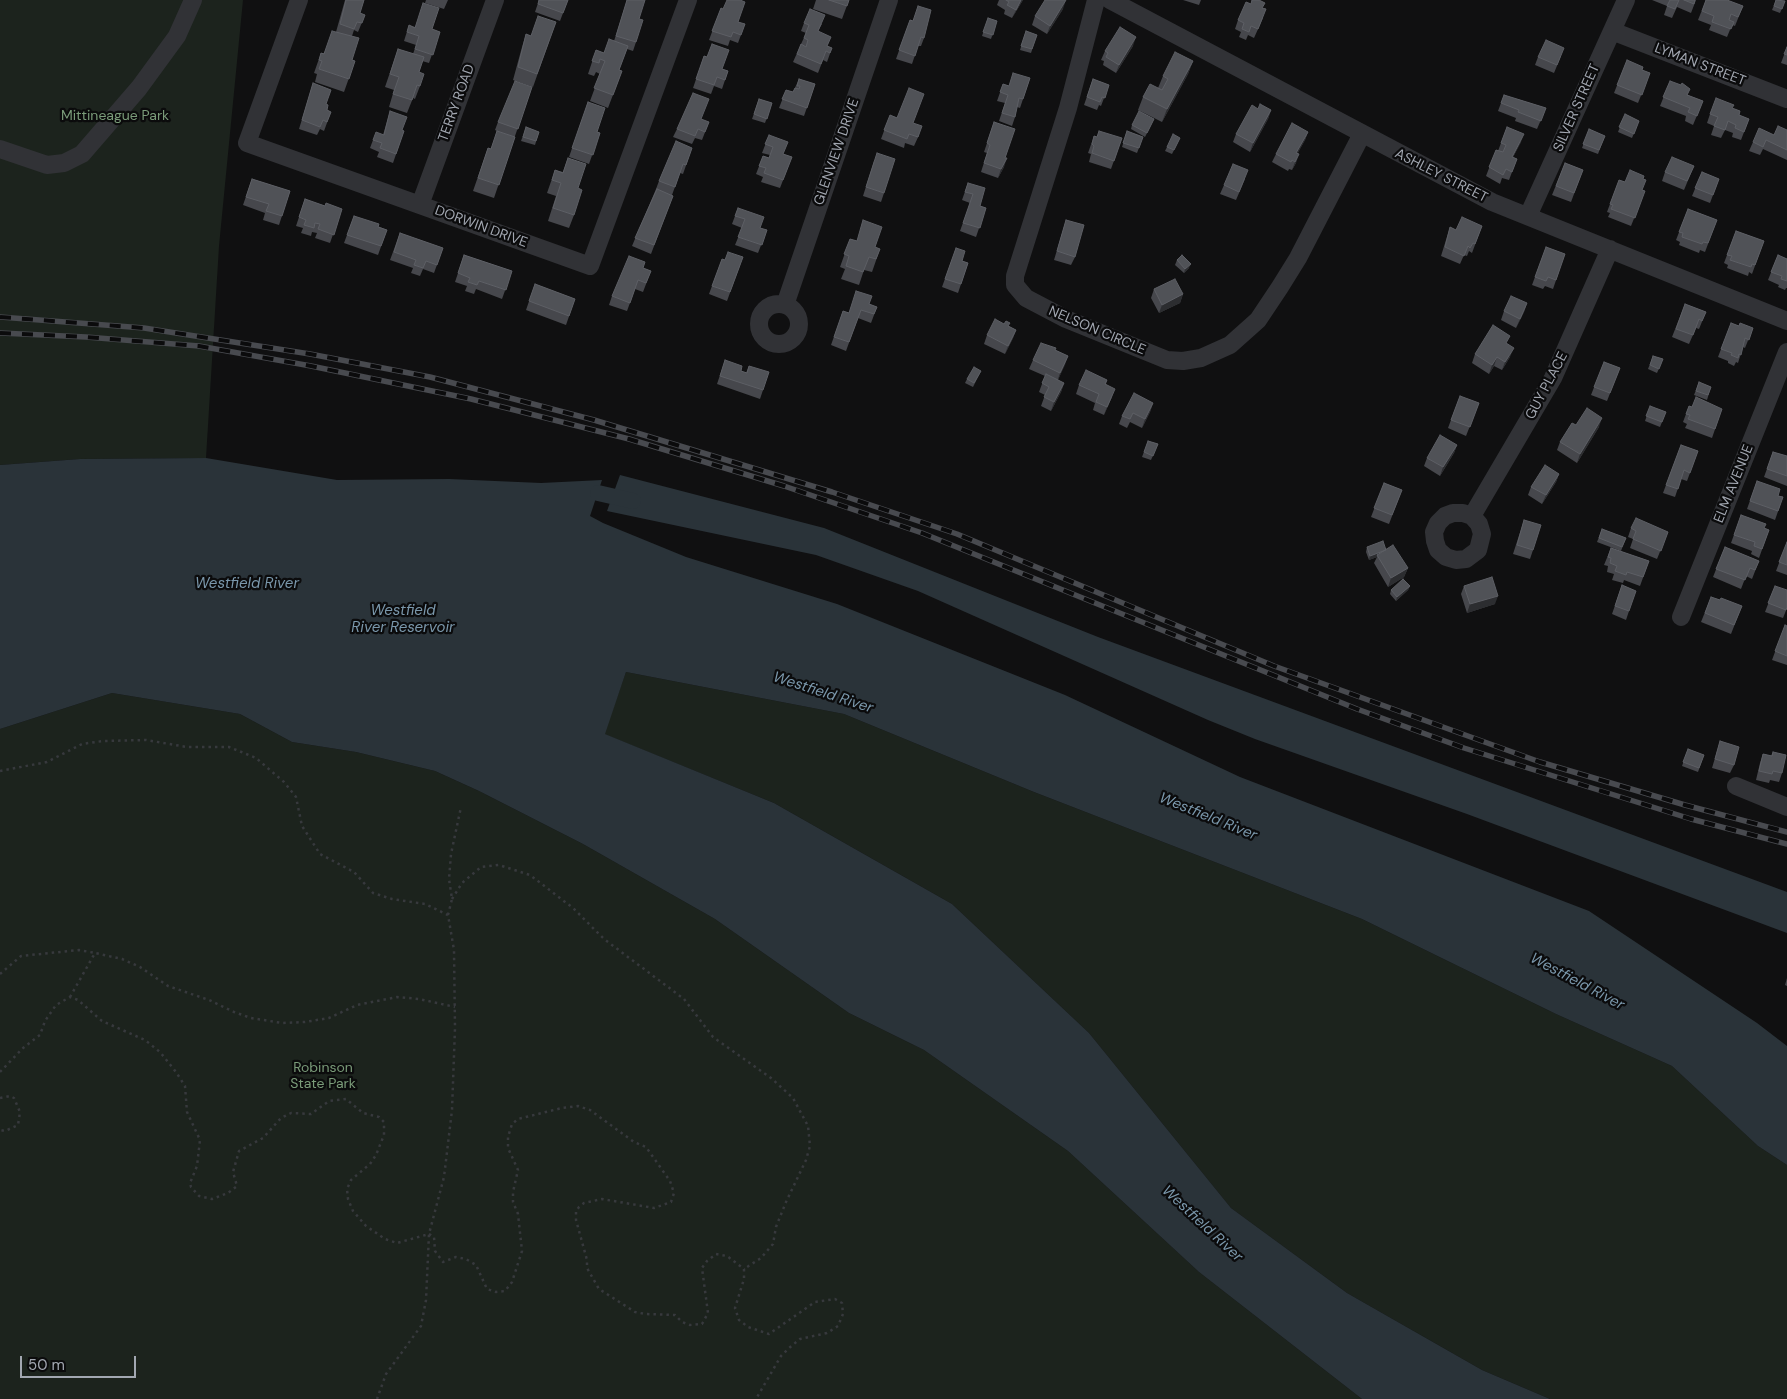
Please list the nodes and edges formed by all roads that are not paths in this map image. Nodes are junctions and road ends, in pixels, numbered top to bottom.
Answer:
1 (193, 0) edge
2 (299, 0) edge
3 (494, 0) edge
4 (688, 0) edge
5 (889, 0) edge
6 (1096, 0) edge
7 (1110, 0) edge
8 (1626, 0) edge
9 (1612, 31) junction
10 (1787, 100) edge
11 (1362, 134) junction
12 (0, 149) edge
13 (420, 205) junction
14 (1528, 216) junction
15 (1610, 249) junction
16 (785, 305) dead end
17 (1787, 321) edge
18 (1787, 352) edge
19 (1472, 516) dead end
20 (1681, 617) dead end
21 (1736, 786) dead end
22 (1787, 807) edge

1 - 12 street
2 - 13 street, DORWIN DRIVE
3 - 13 street, TERRY ROAD
4 - 13 street, DORWIN DRIVE
5 - 16 street, GLENVIEW DRIVE
6 - 11 street, NELSON CIRCLE
7 - 11 street, ASHLEY STREET
8 - 9 street, SILVER STREET
9 - 10 street, LYMAN STREET
9 - 14 street, SILVER STREET
11 - 14 street, ASHLEY STREET
14 - 15 street, ASHLEY STREET
15 - 17 street, ASHLEY STREET
15 - 19 street, GUY PLACE
18 - 20 street, ELM AVENUE
21 - 22 street

